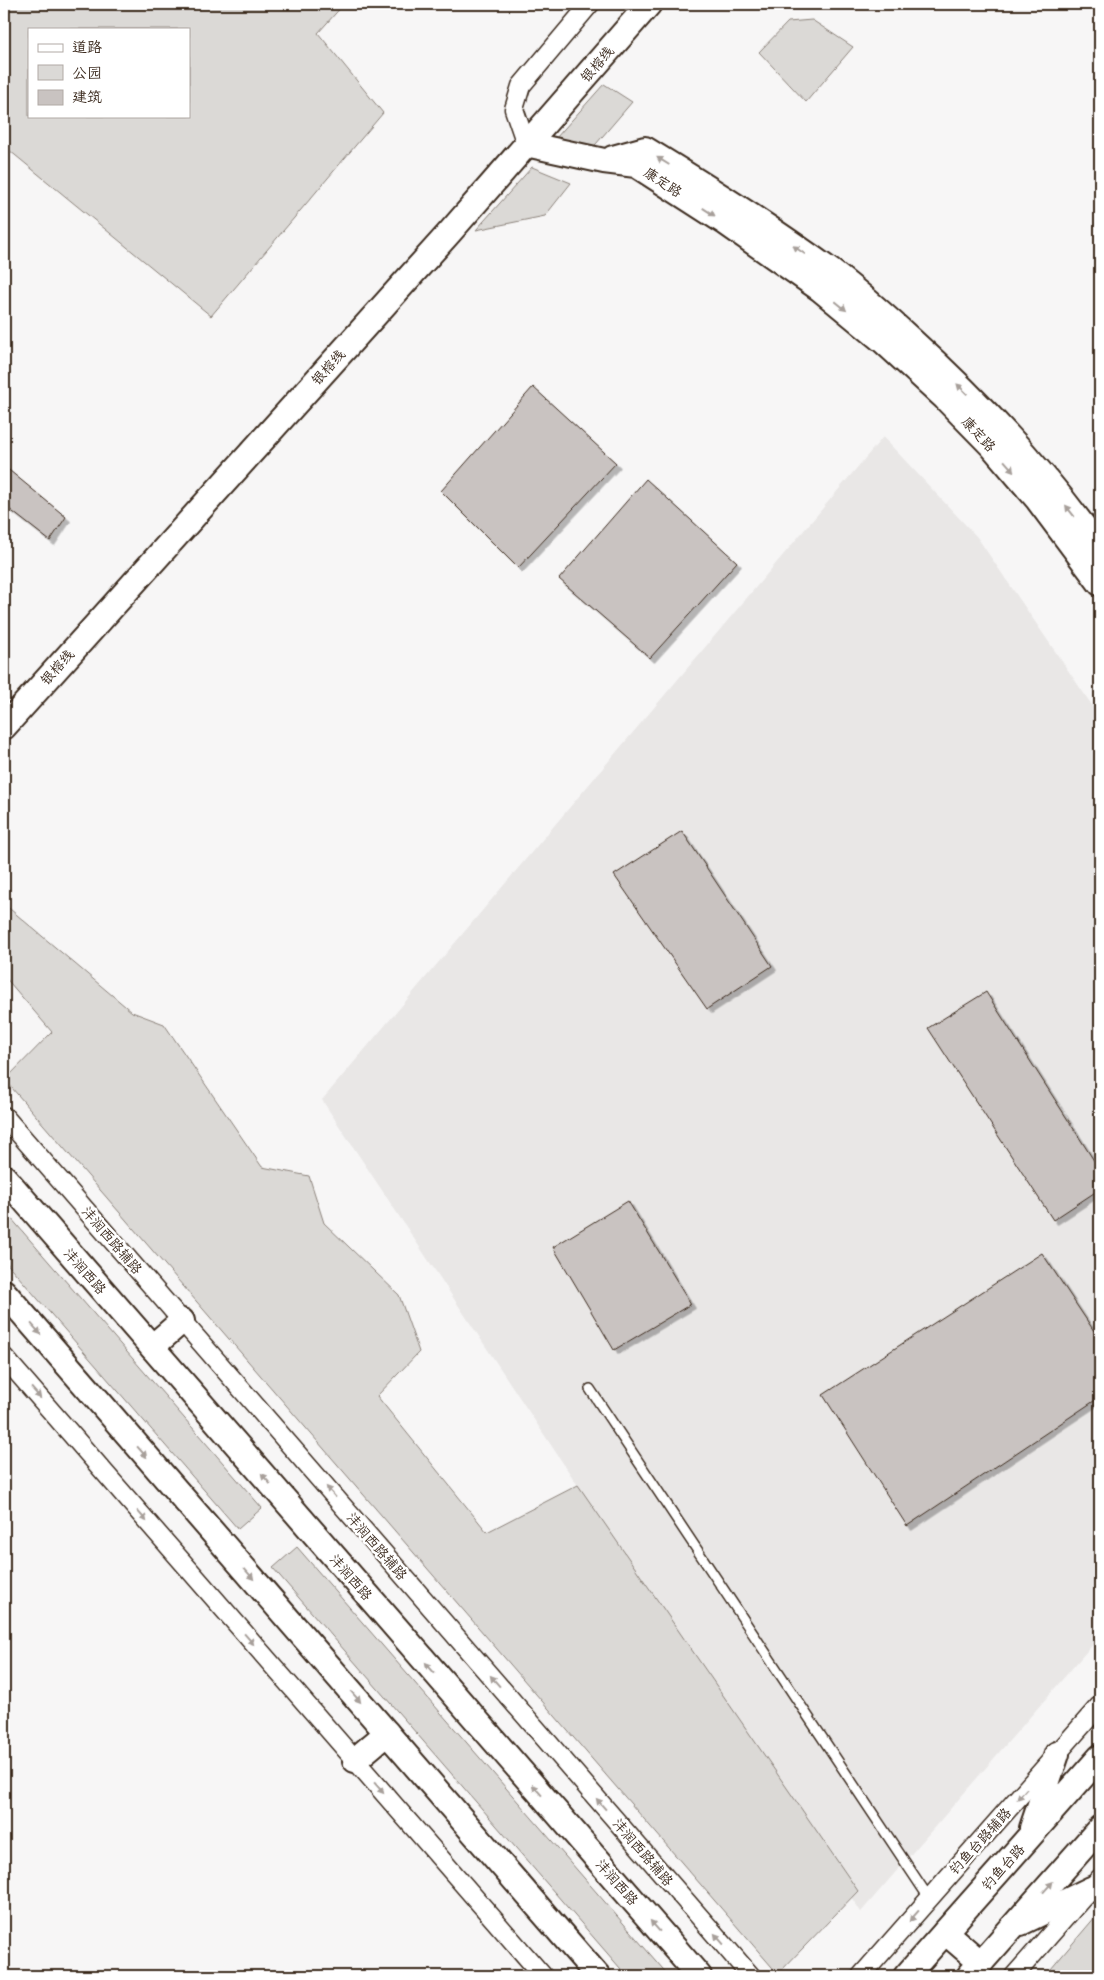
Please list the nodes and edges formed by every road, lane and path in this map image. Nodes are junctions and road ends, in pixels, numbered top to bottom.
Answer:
1 (590, 4) edge
2 (649, 4) edge
3 (526, 144) junction
4 (604, 161) junction
5 (1100, 549) edge
6 (1100, 583) edge
7 (4, 726) edge
8 (4, 1116) edge
9 (4, 1177) edge
10 (4, 1292) edge
11 (182, 1320) junction
12 (152, 1347) junction
13 (4, 1357) edge
14 (590, 1389) dead end
15 (1100, 1705) edge
16 (387, 1733) junction
17 (1057, 1754) junction
18 (1100, 1757) edge
19 (355, 1760) junction
20 (1100, 1828) edge
21 (1029, 1838) junction
22 (1095, 1884) edge
23 (929, 1898) junction
24 (1011, 1929) junction
25 (945, 1932) junction
26 (975, 1970) edge
27 (543, 1976) edge
28 (598, 1976) edge
29 (699, 1976) edge
30 (751, 1976) edge
31 (860, 1976) edge
32 (906, 1976) edge
33 (1014, 1976) edge

1 - 3 street
2 - 3 main road, 银榕线
3 - 4 main road
3 - 7 main road, 银榕线
5 -> 4 main road, 康定路
4 -> 6 main road, 康定路
8 - 11 street, 沣润西路辅路
9 - 12 main road, 沣润西路
10 -> 16 main road
11 - 12 main road
30 -> 11 street, 沣润西路辅路
29 -> 12 main road, 沣润西路
13 -> 19 street
14 - 23 lane
15 - 17 street, 钓鱼台路辅路
16 - 19 main road
16 - 28 main road
17 - 21 main road
17 -> 23 street, 钓鱼台路辅路
18 - 21 main road, 钓鱼台路
19 -> 27 street
24 -> 20 main road
21 - 25 main road, 钓鱼台路
22 - 24 main road
22 - 33 street
23 -> 31 street, 钓鱼台路辅路
24 - 26 main road
25 - 26 main road
25 - 32 main road, 钓鱼台路

